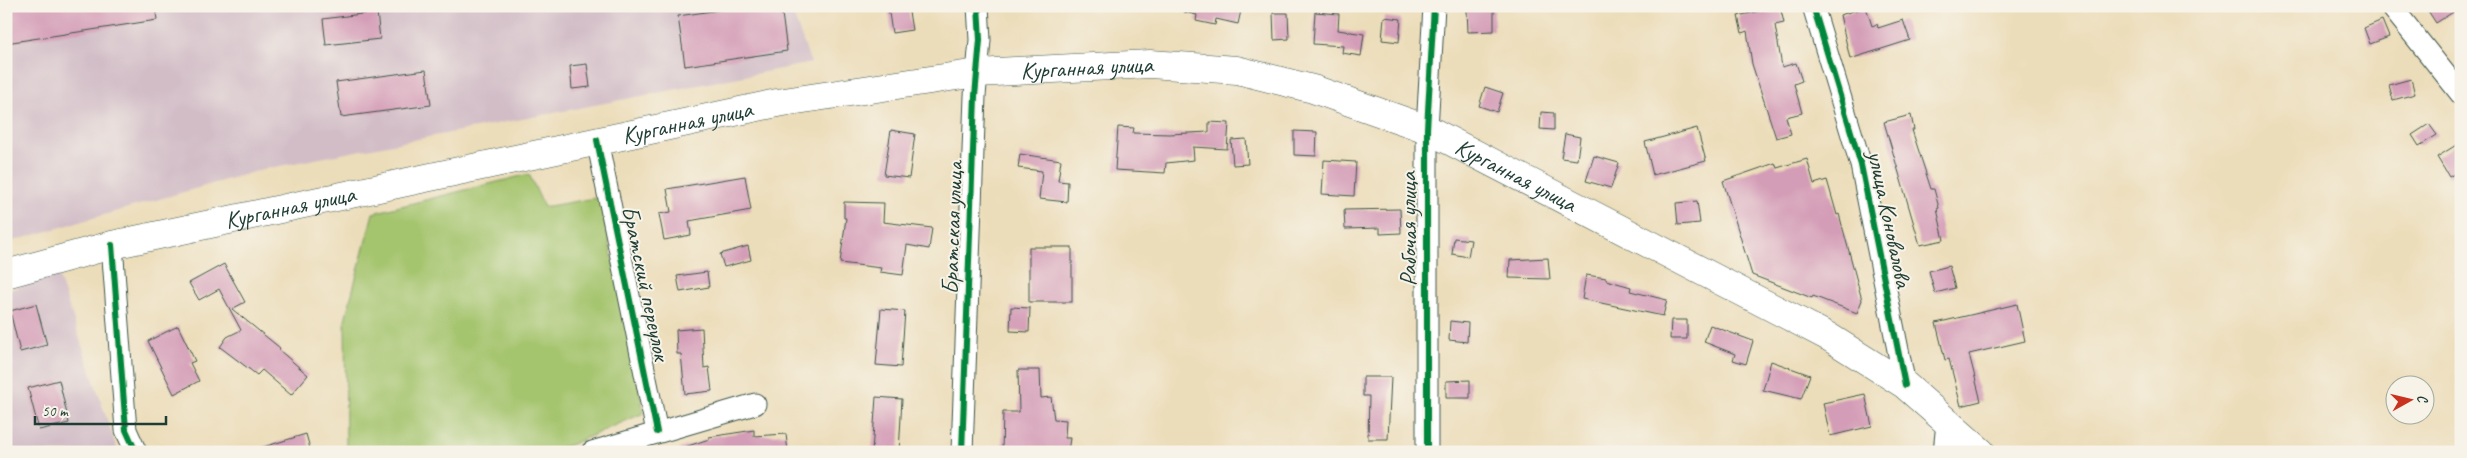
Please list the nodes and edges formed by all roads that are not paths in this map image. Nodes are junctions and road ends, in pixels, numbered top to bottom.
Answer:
1 (978, 6) edge
2 (1434, 6) edge
3 (1813, 6) edge
4 (2391, 6) edge
5 (977, 73) junction
6 (2461, 94) edge
7 (1427, 128) junction
8 (598, 140) junction
9 (112, 245) junction
10 (6, 274) edge
11 (1905, 385) junction
12 (754, 404) dead end
13 (1947, 423) junction
14 (657, 432) junction
15 (136, 452) edge
16 (592, 452) edge
17 (962, 452) edge
18 (1427, 452) edge
19 (1944, 452) edge
20 (1981, 452) edge

1 - 5 street, Братская улица
2 - 7 street, Рабочая улица
3 - 11 street, улица Коновалова
4 - 6 street
5 - 7 main road, Курганная улица
5 - 8 main road, Курганная улица
5 - 17 street, Братская улица
7 - 11 main road, Курганная улица
7 - 18 street, Рабочая улица
8 - 9 main road, Курганная улица
8 - 14 street, Братский переулок
9 - 10 main road, Курганная улица
9 - 15 street
11 - 13 main road, Курганная улица
12 - 14 street
13 - 19 street
13 - 20 main road, Курганная улица
14 - 16 street

